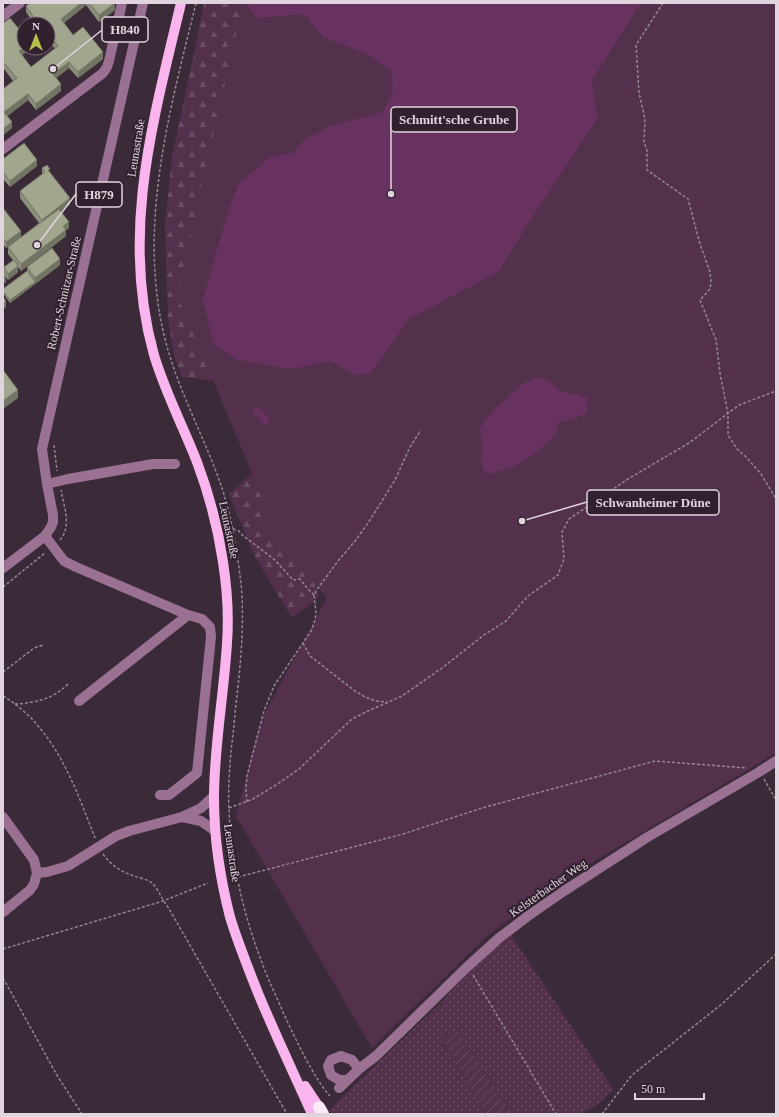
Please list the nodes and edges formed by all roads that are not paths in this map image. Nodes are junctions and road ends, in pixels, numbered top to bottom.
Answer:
1 (20, 3) edge
2 (122, 3) edge
3 (143, 3) edge
4 (181, 3) edge
5 (3, 15) edge
6 (3, 149) edge
7 (175, 464) dead end
8 (47, 484) junction
9 (45, 536) junction
10 (3, 568) edge
11 (188, 615) junction
12 (79, 701) dead end
13 (776, 761) edge
14 (160, 795) dead end
15 (214, 796) junction
16 (3, 817) edge
17 (182, 817) junction
18 (215, 831) junction
19 (37, 873) junction
20 (3, 912) edge
21 (359, 1069) junction
22 (347, 1080) junction
23 (339, 1088) dead end
24 (317, 1112) edge

1 - 5 street
2 - 6 street
3 - 8 street, Robert-Schnitzer-Straße
4 - 15 main road, Leunastraße
7 - 8 street
8 - 9 street, Robert-Schnitzer-Straße
9 - 10 street, Robert-Schnitzer-Straße
9 - 11 street
11 - 12 street
11 - 14 street
13 - 21 street, Kelsterbacher Weg
15 - 17 street
15 - 18 main road, Leunastraße
16 - 19 street
17 - 18 street
17 - 19 street
18 - 24 main road, Leunastraße
19 - 20 street
21 - 22 street, Kelsterbacher Weg
21 - 22 street
22 - 23 street, Kelsterbacher Weg

